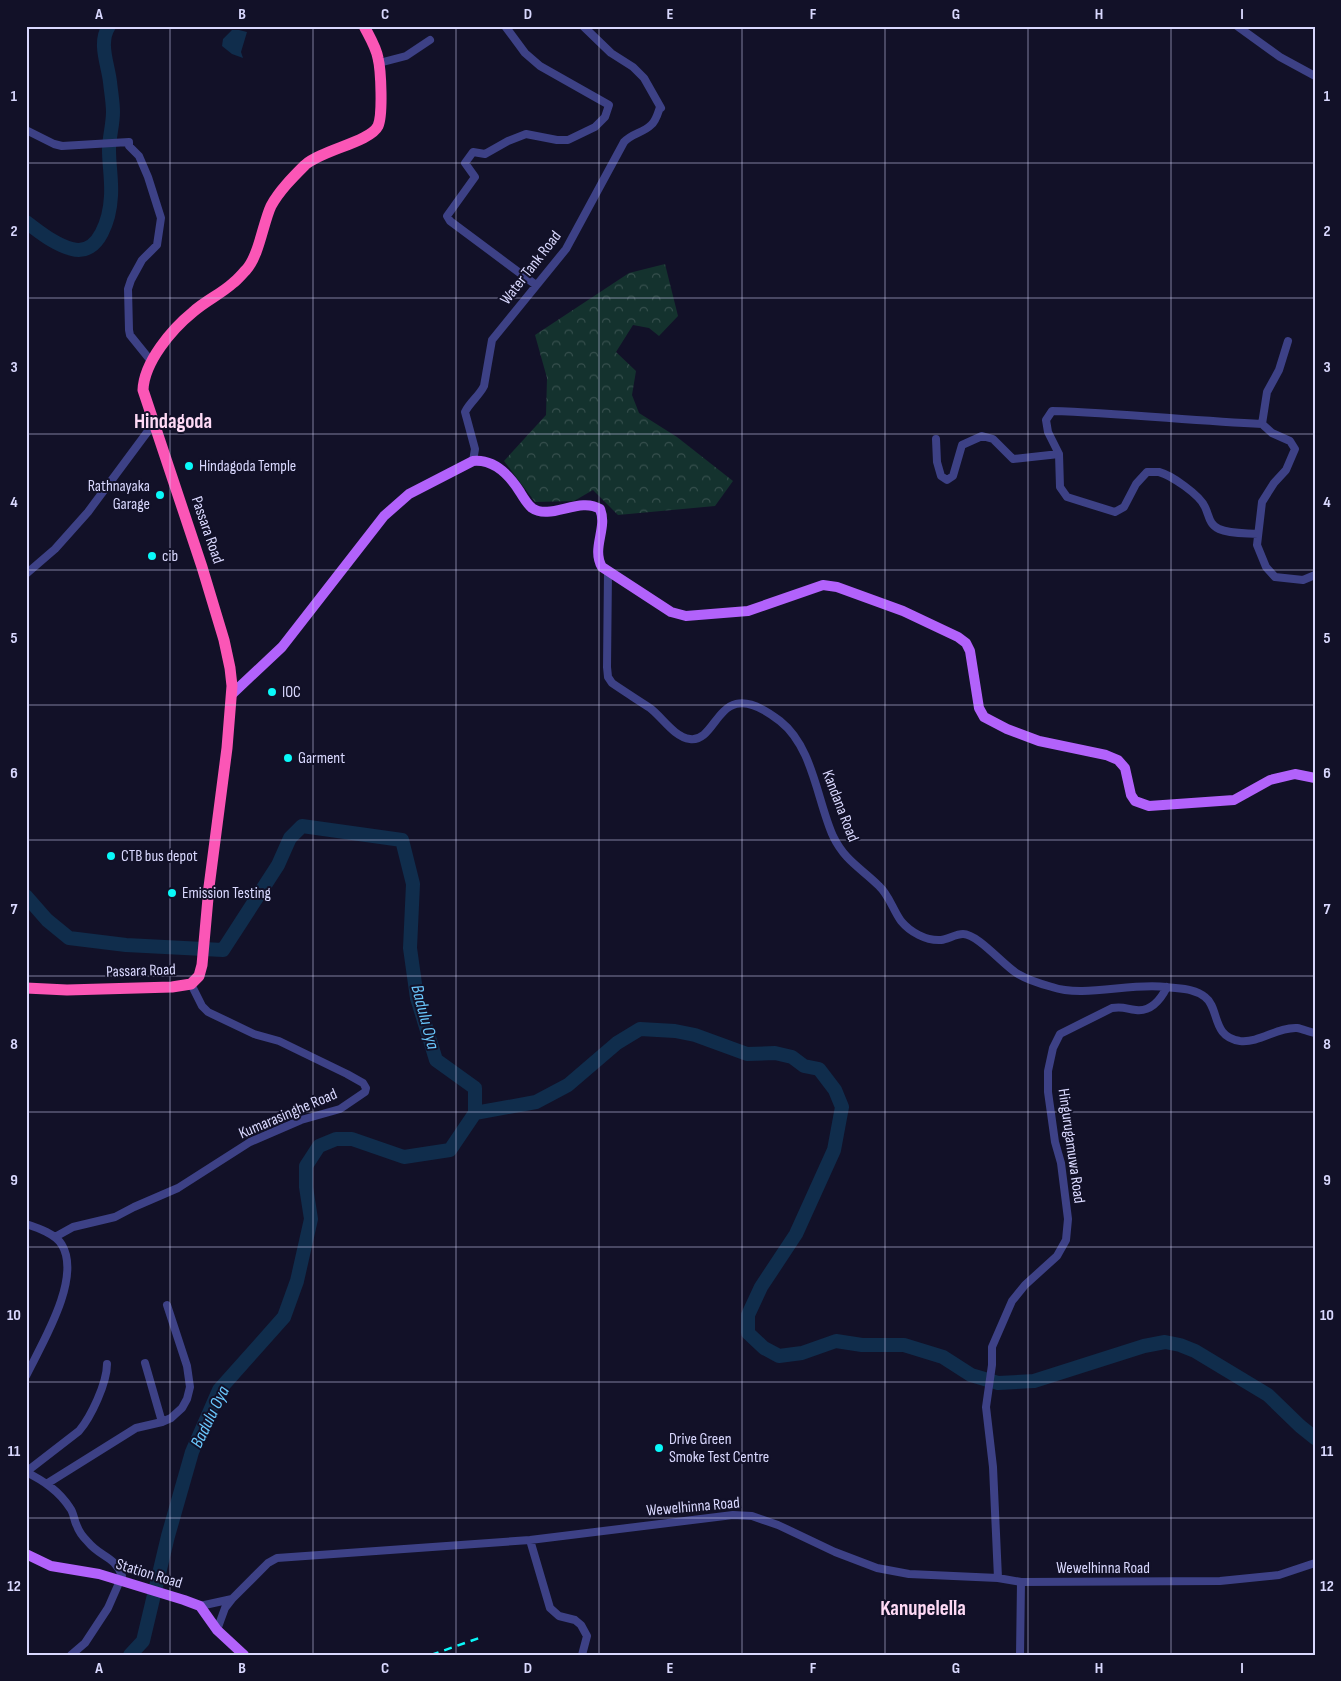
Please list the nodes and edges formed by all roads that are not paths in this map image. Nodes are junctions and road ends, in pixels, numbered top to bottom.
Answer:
1 (364, 26) edge
2 (505, 26) edge
3 (583, 26) edge
4 (1237, 26) edge
5 (430, 40) dead end
6 (379, 63) junction
7 (1315, 76) edge
8 (26, 130) edge
9 (536, 286) junction
10 (1288, 340) dead end
11 (150, 361) junction
12 (154, 423) junction
13 (1262, 424) junction
14 (936, 439) dead end
15 (1059, 454) junction
16 (473, 461) junction
17 (1258, 534) junction
18 (608, 571) junction
19 (26, 574) edge
20 (1315, 575) edge
21 (231, 695) junction
22 (1315, 778) edge
23 (191, 984) junction
24 (1167, 987) junction
25 (26, 988) edge
26 (1315, 1034) edge
27 (26, 1224) edge
28 (55, 1237) junction
29 (167, 1305) dead end
30 (145, 1363) dead end
31 (107, 1364) dead end
32 (26, 1376) edge
33 (162, 1422) junction
34 (26, 1472) edge
35 (48, 1483) junction
36 (530, 1540) junction
37 (26, 1554) edge
38 (1315, 1563) edge
39 (998, 1578) junction
40 (124, 1582) junction
41 (1021, 1582) junction
42 (232, 1599) junction
43 (200, 1606) junction
44 (217, 1630) junction
45 (71, 1655) edge
46 (244, 1655) edge
47 (582, 1655) edge
48 (1020, 1655) edge

1 - 6 highway, Passara Road
2 - 9 street
3 - 9 street, Water Tank Road
4 - 7 street
5 - 6 street
6 - 11 highway, Passara Road
8 - 11 street
9 - 16 street, Water Tank Road
10 - 13 street
11 - 12 highway, Passara Road
12 - 19 street
12 - 21 highway, Passara Road
13 - 15 street
13 - 17 street
14 - 15 street
15 - 17 street
16 - 18 main road
16 - 21 main road
17 - 20 street
18 - 22 main road
18 - 24 street, Kandana Road
21 - 23 highway, Passara Road
23 - 25 highway, Passara Road
23 - 28 street, Kumarasinghe Road
24 - 26 street, Kandana Road
24 - 39 street, Hingurugamuwa Road
27 - 28 street
28 - 32 street
29 - 33 street
30 - 33 street
31 - 34 street
33 - 35 street
34 - 35 street
35 - 40 street
36 - 39 street, Wewelhinna Road
36 - 42 street, Wewelhinna Road
36 - 47 street
37 - 40 main road, Station Road
38 - 41 street, Wewelhinna Road
39 - 41 street, Wewelhinna Road
40 - 43 main road, Station Road
40 - 45 street
41 - 48 street
42 - 43 street
42 - 44 street, Wewelhinna Road
43 - 44 main road
44 - 46 main road

